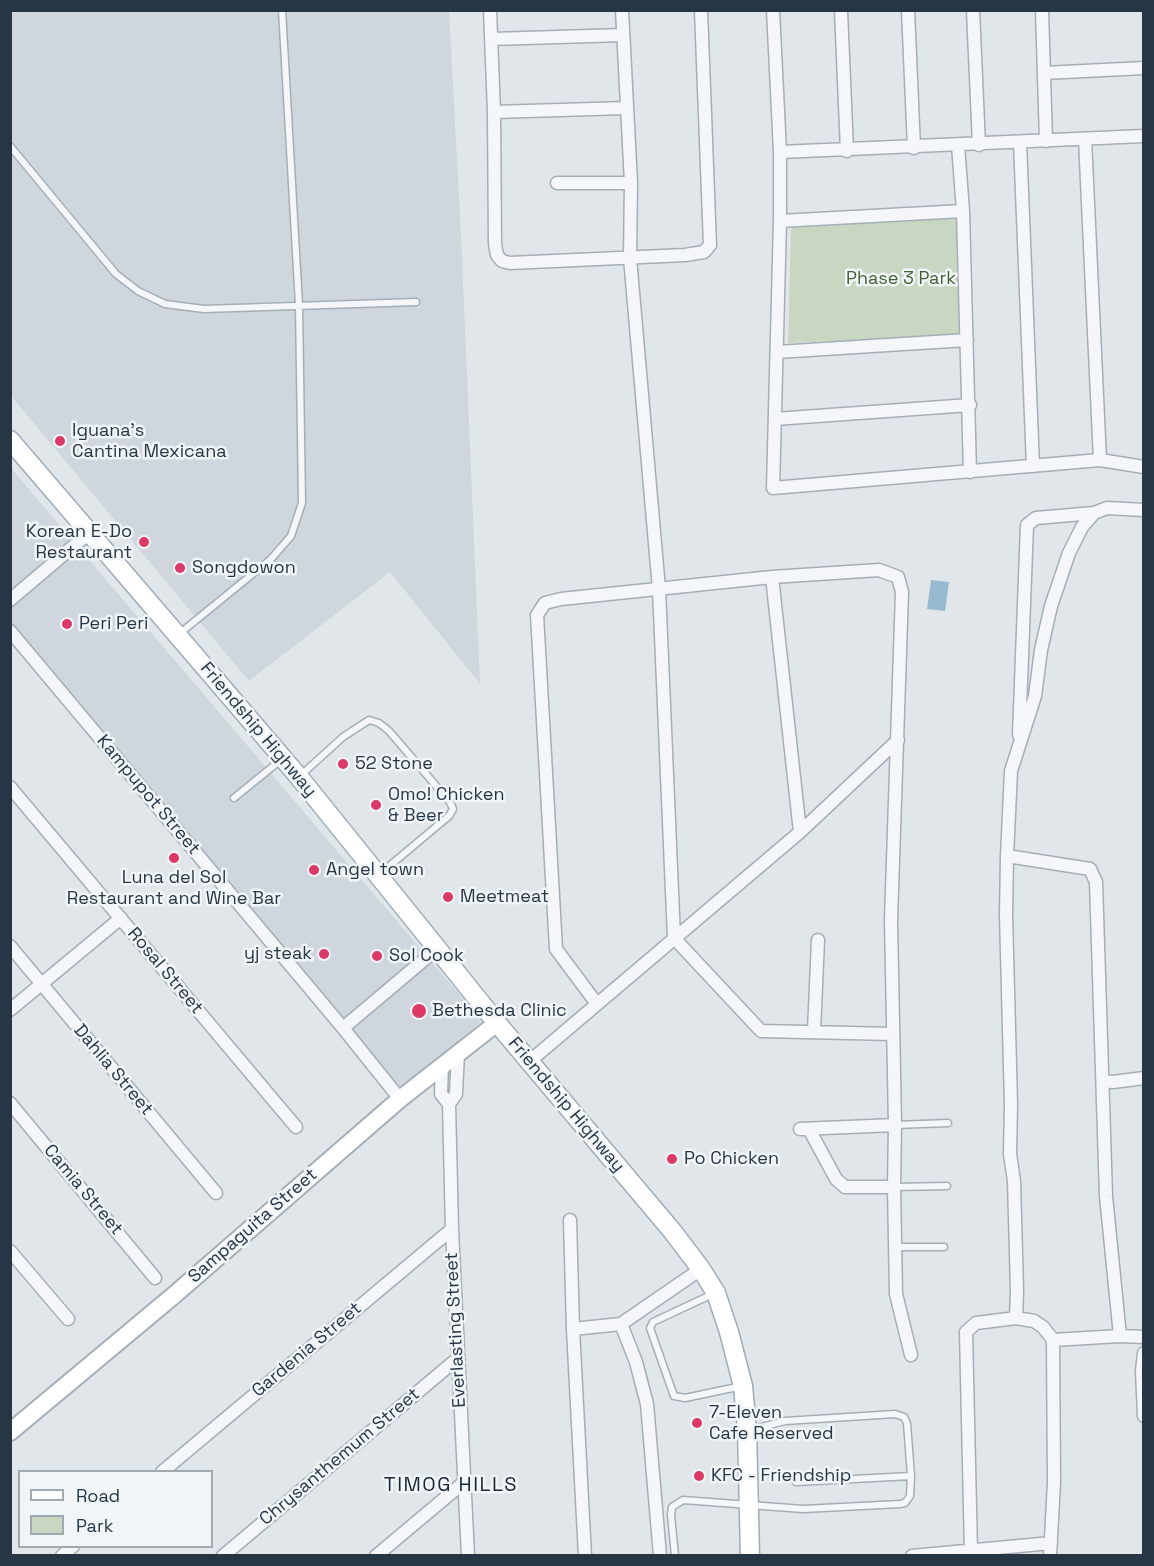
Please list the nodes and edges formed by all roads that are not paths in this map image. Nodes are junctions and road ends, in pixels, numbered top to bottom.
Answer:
1 (282, 10) edge
2 (490, 10) edge
3 (622, 10) edge
4 (700, 10) edge
5 (773, 10) edge
6 (841, 10) edge
7 (908, 10) edge
8 (974, 10) edge
9 (1042, 10) edge
10 (623, 35) junction
11 (492, 39) junction
12 (1143, 68) edge
13 (1044, 73) junction
14 (626, 108) junction
15 (494, 112) junction
16 (1143, 136) edge
17 (1085, 139) junction
18 (1046, 141) junction
19 (1020, 142) junction
20 (979, 144) junction
21 (958, 145) junction
22 (10, 146) edge
23 (914, 147) junction
24 (847, 151) junction
25 (780, 152) junction
26 (557, 183) dead end
27 (631, 183) junction
28 (963, 211) junction
29 (780, 220) junction
30 (630, 258) junction
31 (416, 302) dead end
32 (299, 305) junction
33 (967, 340) junction
34 (777, 352) junction
35 (970, 405) junction
36 (775, 419) junction
37 (10, 440) edge
38 (1100, 460) junction
39 (1033, 466) junction
40 (1143, 467) edge
41 (970, 472) junction
42 (1143, 510) edge
43 (1094, 513) junction
44 (89, 533) junction
45 (772, 577) junction
46 (659, 589) junction
47 (10, 600) edge
48 (10, 631) edge
49 (177, 635) junction
50 (898, 740) junction
51 (1019, 743) junction
52 (282, 758) junction
53 (299, 777) junction
54 (10, 787) edge
55 (234, 798) dead end
56 (800, 832) junction
57 (1007, 856) junction
58 (378, 875) junction
59 (121, 918) junction
60 (674, 938) junction
61 (818, 940) dead end
62 (10, 946) edge
63 (438, 948) junction
64 (42, 984) junction
65 (597, 1004) junction
66 (10, 1010) edge
67 (498, 1023) junction
68 (343, 1028) junction
69 (814, 1031) junction
70 (893, 1034) junction
71 (458, 1053) junction
72 (530, 1061) junction
73 (442, 1065) junction
74 (1143, 1078) edge
75 (1103, 1081) junction
76 (400, 1099) junction
77 (10, 1103) edge
78 (449, 1104) junction
79 (948, 1123) dead end
80 (895, 1125) junction
81 (296, 1127) dead end
82 (947, 1186) dead end
83 (894, 1187) junction
84 (216, 1193) dead end
85 (570, 1220) dead end
86 (452, 1228) junction
87 (896, 1247) junction
88 (944, 1247) dead end
89 (10, 1251) edge
90 (701, 1269) junction
91 (155, 1278) dead end
92 (716, 1293) junction
93 (1016, 1318) junction
94 (68, 1319) dead end
95 (621, 1324) junction
96 (573, 1329) junction
97 (1120, 1336) junction
98 (1143, 1337) edge
99 (1053, 1340) junction
100 (1143, 1353) edge
101 (911, 1356) dead end
102 (457, 1359) junction
103 (1143, 1372) edge
104 (743, 1386) junction
105 (1143, 1416) edge
106 (747, 1430) junction
107 (10, 1431) edge
108 (164, 1470) edge
109 (911, 1476) junction
110 (796, 1482) dead end
111 (463, 1483) junction
112 (748, 1505) junction
113 (1051, 1549) edge
114 (971, 1552) junction
115 (223, 1556) edge
116 (376, 1556) edge
117 (468, 1556) edge
118 (585, 1556) edge
119 (660, 1556) edge
120 (675, 1556) edge
121 (750, 1556) edge
122 (912, 1556) edge

1 - 32 lane
2 - 11 street
3 - 10 street
4 - 30 street
5 - 25 street
6 - 24 street
7 - 23 street
8 - 20 street
9 - 13 street
10 - 11 street
10 - 14 street
11 - 15 street
12 - 13 street
13 - 18 street
14 - 15 street
14 - 27 street
15 - 30 street
16 - 17 street
17 - 18 street
17 - 38 street
18 - 19 street
19 - 20 street
19 - 39 street
20 - 21 street
21 - 23 street
21 - 28 street
22 - 32 lane
23 - 24 street
24 - 25 street
25 - 29 street
26 - 27 street
27 - 30 street
28 - 29 street
28 - 33 street
29 - 34 street
30 - 46 street
31 - 32 lane
32 - 49 lane
33 - 34 street
33 - 35 street
34 - 36 street
35 - 36 street
35 - 41 street
36 - 41 street
37 - 44 main road, Friendship Highway
38 - 39 street
38 - 40 street
39 - 41 street
42 - 43 street
43 - 51 street
43 - 51 street
44 - 47 street
44 - 49 main road, Friendship Highway
45 - 46 street
45 - 50 street
45 - 56 street
46 - 60 street
46 - 65 street
48 - 68 street, Kampupot Street
49 - 52 main road, Friendship Highway
50 - 56 street
50 - 70 street
51 - 57 street
52 - 53 main road, Friendship Highway
52 - 55 lane
53 - 58 main road, Friendship Highway
53 - 58 lane
54 - 59 street, Rosal Street
56 - 60 street
57 - 75 street
57 - 93 street
58 - 63 main road, Friendship Highway
59 - 64 street
59 - 81 street, Rosal Street
60 - 65 street
60 - 69 street
61 - 69 street
62 - 64 street, Dahlia Street
63 - 67 main road, Friendship Highway
63 - 68 street
64 - 66 street
64 - 84 street, Dahlia Street
65 - 72 street
67 - 71 main road, Sampaguita Street
67 - 72 main road, Friendship Highway
68 - 76 street, Kampupot Street
69 - 70 street
70 - 80 street
71 - 73 main road, Sampaguita Street
71 - 78 street, Everlasting Street
72 - 90 main road, Friendship Highway
73 - 76 main road, Sampaguita Street
73 - 78 street, Everlasting Street
74 - 75 street
75 - 97 street
76 - 107 main road, Sampaguita Street
77 - 91 street, Camia Street
78 - 86 street, Everlasting Street
79 - 80 lane
80 - 83 street
80 - 83 street
82 - 83 lane
83 - 87 street
85 - 96 street
86 - 102 street, Everlasting Street
86 - 108 street, Gardenia Street
87 - 88 lane
87 - 101 street
89 - 94 street
90 - 92 main road, Friendship Highway
90 - 95 street
92 - 104 main road, Friendship Highway
92 - 104 lane
93 - 99 street
93 - 114 street
95 - 96 street
95 - 119 street
96 - 118 street
97 - 98 street
97 - 99 street
99 - 113 street
100 - 103 street
102 - 111 street, Everlasting Street
102 - 115 street, Chrysanthemum Street
103 - 105 street
104 - 106 main road, Friendship Highway
106 - 109 lane
106 - 112 main road, Friendship Highway
109 - 110 lane
109 - 112 lane
111 - 116 street
111 - 117 street, Everlasting Street
112 - 120 lane
112 - 121 main road, Friendship Highway
113 - 114 street
114 - 122 street

